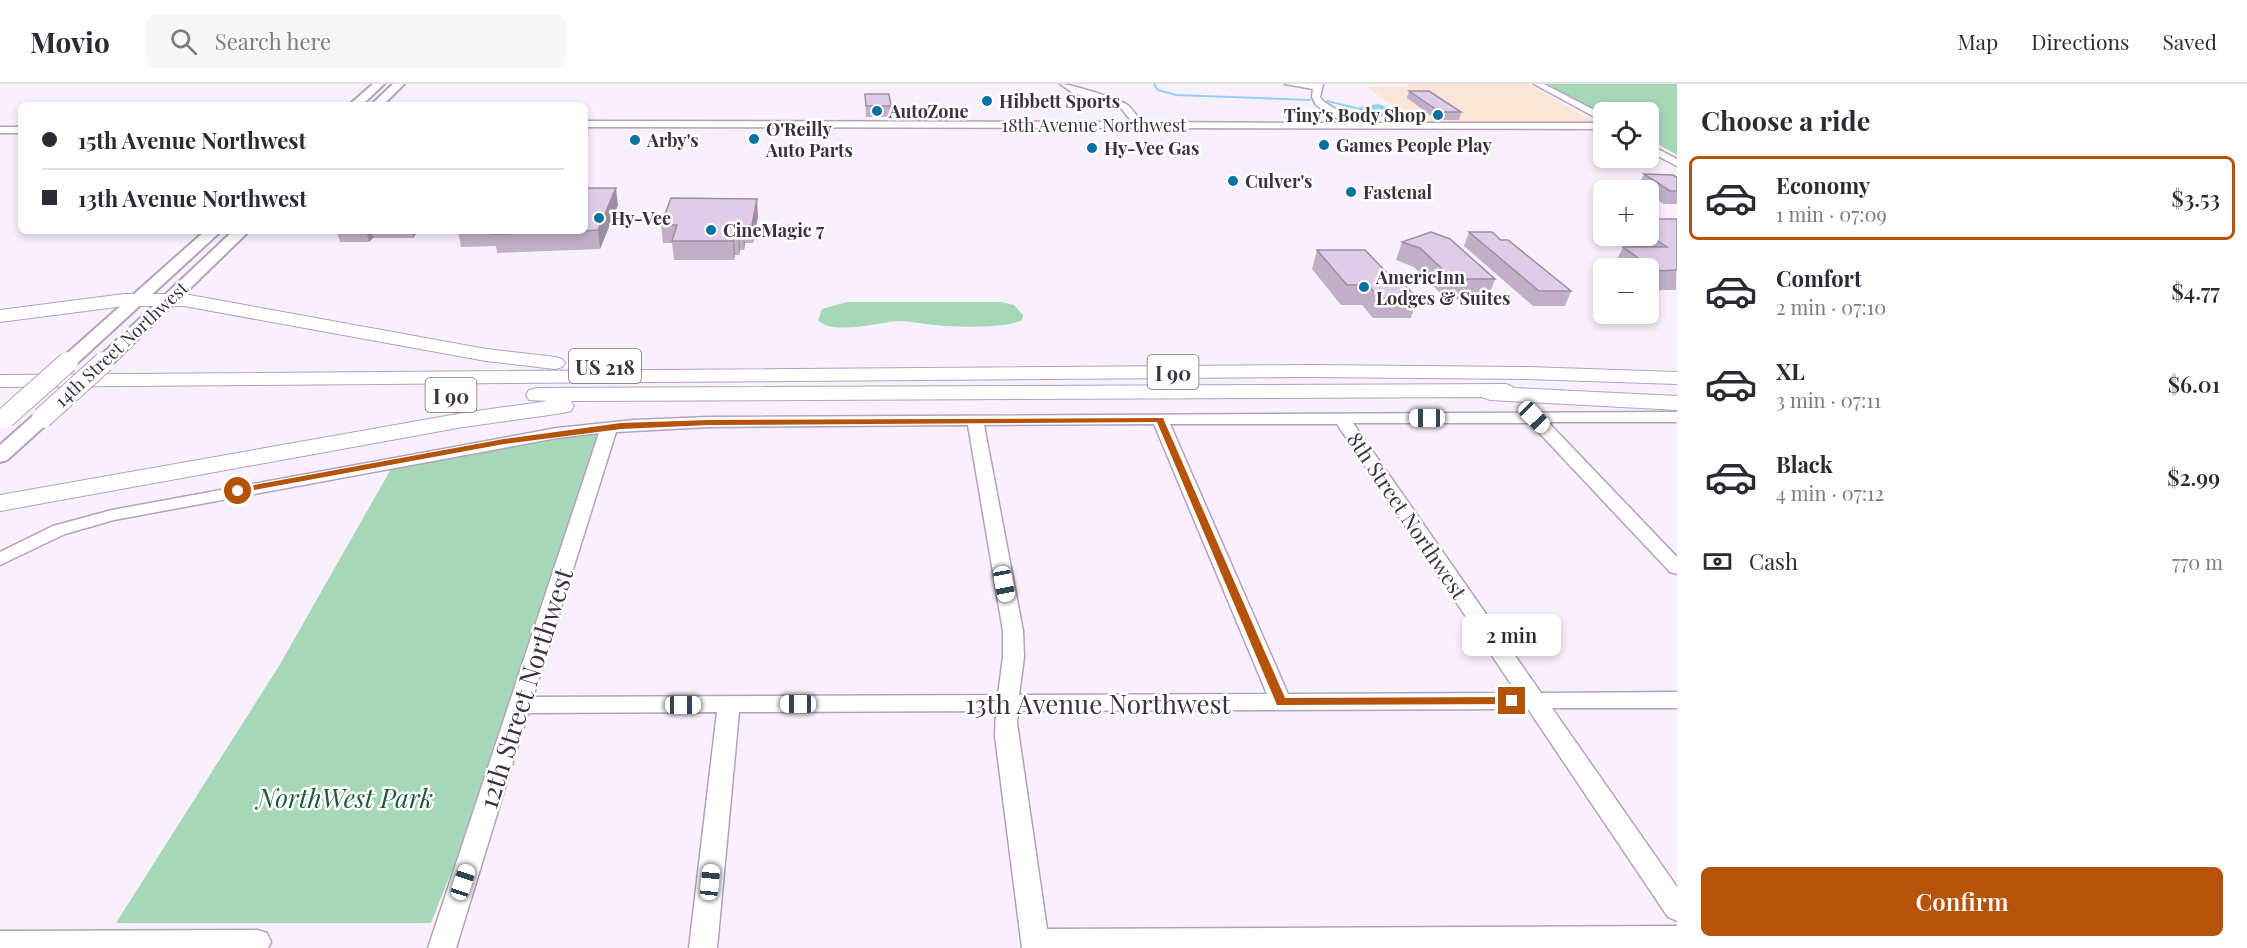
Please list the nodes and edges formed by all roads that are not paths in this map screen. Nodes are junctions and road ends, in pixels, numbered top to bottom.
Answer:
1 (379, 84) edge
2 (399, 84) edge
3 (1064, 84) edge
4 (1289, 84) edge
5 (1538, 84) edge
6 (1318, 86) edge
7 (358, 102) edge
8 (380, 102) edge
9 (1593, 118) edge
10 (588, 124) edge
11 (0, 125) edge
12 (18, 125) edge
13 (1593, 126) edge
14 (1142, 127) junction
15 (1357, 127) junction
16 (588, 129) edge
17 (0, 130) edge
18 (18, 130) edge
19 (1659, 153) edge
20 (1677, 163) edge
21 (211, 234) edge
22 (239, 234) edge
23 (137, 299) junction
24 (168, 299) junction
25 (0, 316) edge
26 (1677, 368) edge
27 (1447, 372) junction
28 (1677, 378) edge
29 (0, 381) edge
30 (901, 384) junction
31 (1430, 391) junction
32 (1677, 391) edge
33 (1677, 403) edge
34 (2, 413) edge
35 (1534, 417) junction
36 (1677, 417) edge
37 (1341, 418) junction
38 (975, 420) junction
39 (1160, 420) junction
40 (609, 427) junction
41 (0, 456) edge
42 (0, 503) edge
43 (0, 559) edge
44 (1677, 568) edge
45 (1677, 700) edge
46 (1535, 701) junction
47 (1281, 702) junction
48 (1006, 703) junction
49 (520, 705) junction
50 (729, 705) junction
51 (1677, 909) edge
52 (1677, 938) edge
53 (257, 942) dead end
54 (0, 943) edge
55 (1370, 944) edge
56 (1036, 945) edge
57 (442, 948) edge
58 (703, 948) edge

1 - 7 main road
2 - 8 main road
3 - 14 street
4 - 6 street
5 - 9 street
6 - 15 street
10 - 14 street, 18th Avenue Northwest
11 - 12 street
13 - 15 street, 18th Avenue Northwest
14 - 15 street, 18th Avenue Northwest
14 - 16 street, 18th Avenue Northwest
17 - 18 street
19 - 20 street
21 - 23 main road, 14th Street Northwest
22 - 24 main road, 14th Street Northwest
23 - 24 highway
23 - 25 highway
23 - 34 main road, 14th Street Northwest, bridge
24 - 30 highway, US 218
24 - 41 main road, 14th Street Northwest, bridge
26 - 27 highway
27 - 28 highway, I 90
27 - 30 highway, I 90
29 - 30 highway, I 90
30 - 31 highway, I 90
30 - 34 highway, I 90
30 - 42 highway, US 218
31 - 32 highway, I 90
31 - 33 highway
35 - 36 street
35 - 37 street
35 - 44 street
37 - 39 street
37 - 46 street, 8th Street Northwest
38 - 39 street
38 - 40 street
38 - 48 street
39 - 47 street
40 - 43 street
40 - 49 street, 12th Street Northwest
45 - 46 street, 13th Avenue Northwest
46 - 47 street, 13th Avenue Northwest
46 - 51 street, 8th Street Northwest
47 - 48 street, 13th Avenue Northwest
48 - 50 street, 13th Avenue Northwest
48 - 56 street
49 - 50 street, 13th Avenue Northwest
49 - 57 street, 12th Street Northwest
50 - 58 street
52 - 55 street
53 - 54 street
55 - 56 street

